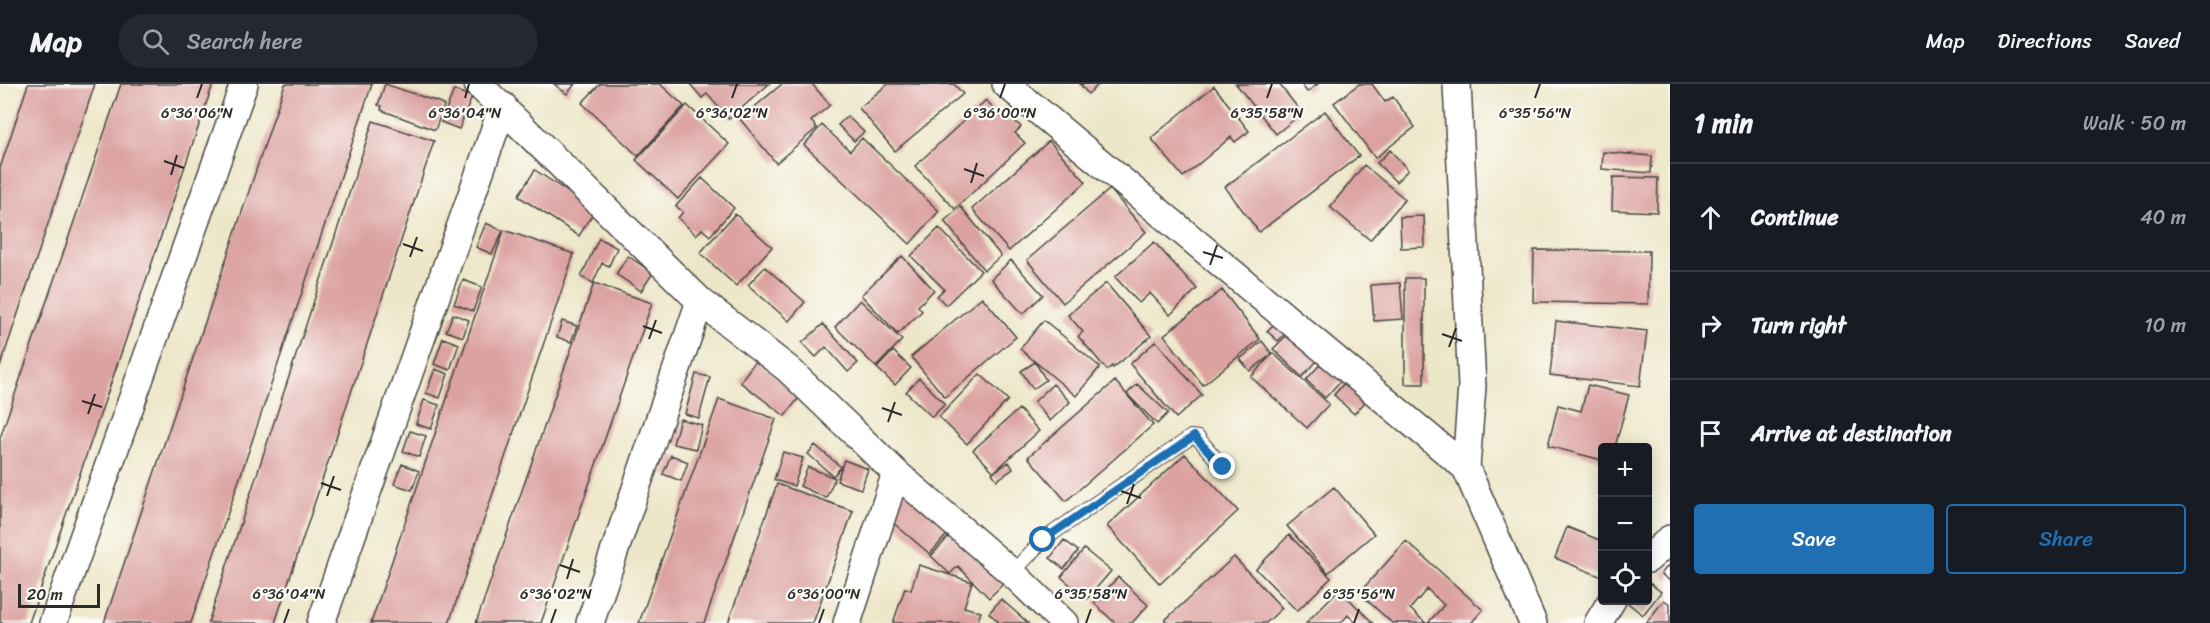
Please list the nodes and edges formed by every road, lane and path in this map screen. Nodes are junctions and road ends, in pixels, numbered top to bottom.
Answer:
1 (244, 84) edge
2 (478, 84) edge
3 (1006, 84) edge
4 (1457, 84) edge
5 (503, 106) junction
6 (700, 301) junction
7 (1223, 467) dead end
8 (1466, 468) junction
9 (896, 472) junction
10 (1670, 539) edge
11 (1652, 555) edge
12 (1012, 573) junction
13 (1609, 605) edge
14 (53, 623) edge
15 (321, 623) edge
16 (590, 623) edge
17 (847, 623) edge
18 (1064, 623) edge
19 (1533, 623) edge
20 (1598, 623) edge

1 - 14 street
2 - 5 street
3 - 8 street
4 - 8 street
5 - 6 street
5 - 15 street
6 - 9 street
6 - 16 street
7 - 12 lane
8 - 19 street
9 - 12 street
9 - 17 street
10 - 11 street
12 - 18 street
13 - 20 street

